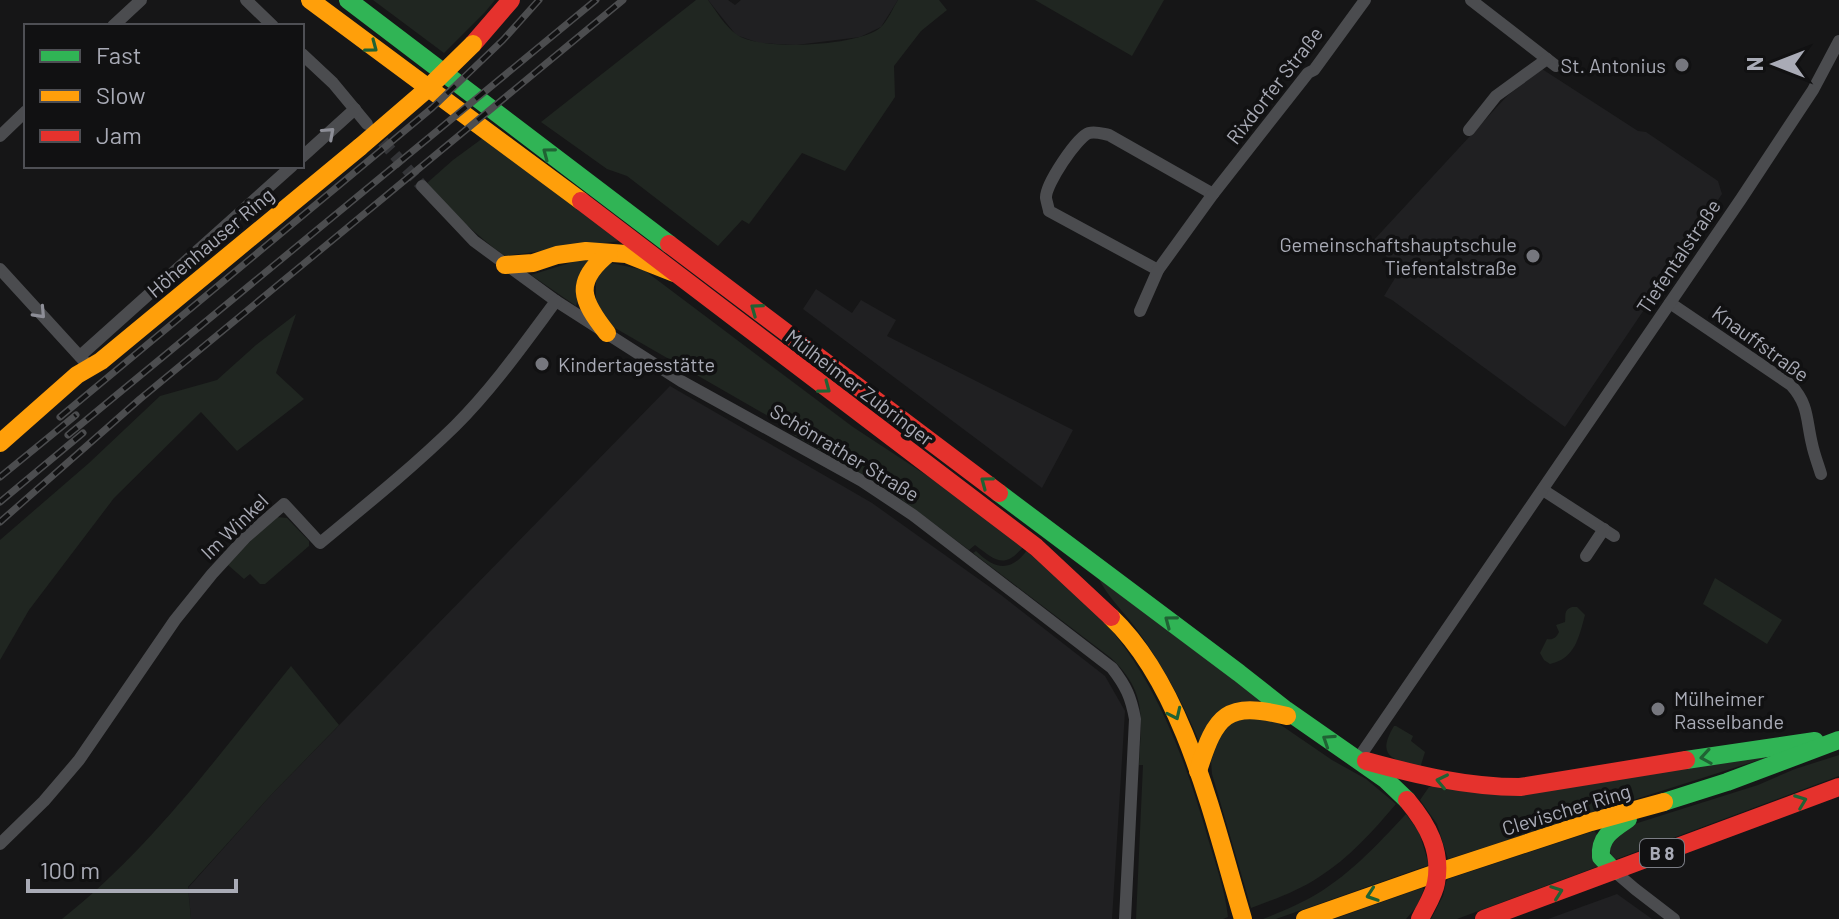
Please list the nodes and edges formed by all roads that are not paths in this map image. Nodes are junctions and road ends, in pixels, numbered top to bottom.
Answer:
1 (141, 0) edge
2 (246, 0) edge
3 (310, 0) edge
4 (348, 0) edge
5 (511, 0) edge
6 (1365, 0) edge
7 (1471, 0) edge
8 (115, 24) edge
9 (271, 24) edge
10 (1839, 41) edge
11 (304, 56) edge
12 (1826, 68) junction
13 (1838, 77) edge
14 (355, 109) junction
15 (24, 113) edge
16 (367, 124) tunnel mouth
17 (1469, 130) dead end
18 (0, 136) edge
19 (304, 155) edge
20 (290, 168) edge
21 (422, 186) tunnel mouth
22 (1213, 194) junction
23 (609, 253) junction
24 (505, 265) junction
25 (0, 269) edge
26 (1158, 270) junction
27 (674, 273) junction
28 (556, 301) junction
29 (1670, 303) junction
30 (1140, 311) dead end
31 (607, 333) junction
32 (84, 362) junction
33 (0, 443) edge
34 (1821, 474) dead end
35 (1543, 490) junction
36 (1586, 556) dead end
37 (1298, 720) junction
38 (1839, 740) edge
39 (1358, 759) junction
40 (1198, 771) junction
41 (1839, 787) edge
42 (1645, 808) junction
43 (0, 844) edge
44 (1614, 871) junction
45 (1439, 872) junction
46 (1125, 919) edge
47 (1243, 919) edge
48 (1305, 919) edge
49 (1420, 919) edge
50 (1484, 919) edge
51 (1674, 919) edge

1 - 8 street
2 - 9 street
3 -> 27 main road, Mülheimer Zubringer
37 -> 4 main road, Mülheimer Zubringer
5 - 32 main road, Höhenhauser Ring, bridge
6 - 22 street, Rixdorfer Straße
7 - 17 street
10 - 12 street, Tiefentalstraße
11 - 14 street
12 - 13 street
12 - 29 street, Tiefentalstraße
14 - 16 street
19 -> 14 street
15 - 18 street
20 - 32 street, Höhenhauser Ring
21 - 24 street, Schönrather Straße
22 - 26 street, Rixdorfer Straße
22 - 26 street
23 - 24 main road
23 - 27 main road
23 - 31 main road
24 - 28 street, Schönrather Straße
25 -> 32 street
26 - 30 street, Rixdorfer Straße
27 -> 40 main road, Mülheimer Zubringer
28 - 31 street, Schönrather Straße
28 - 43 street, Im Winkel
29 - 34 street, Knauffstraße
29 - 35 street, Tiefentalstraße
31 - 46 street, Schönrather Straße
32 - 33 main road, Höhenhauser Ring
35 - 36 street
35 - 39 street, Tiefentalstraße
39 -> 37 main road, Mülheimer Zubringer
37 - 40 main road
38 -> 39 main road, Clevischer Ring
38 - 42 main road, Clevischer Ring / B 8
39 - 45 main road
40 - 47 main road, Mülheimer Zubringer
44 -> 41 main road, B 8
42 - 44 main road, B 8
42 - 45 main road, Clevischer Ring / B 8
50 -> 44 main road, B 8
44 - 51 street
45 -> 48 main road, Clevischer Ring / B 8
45 - 49 main road

